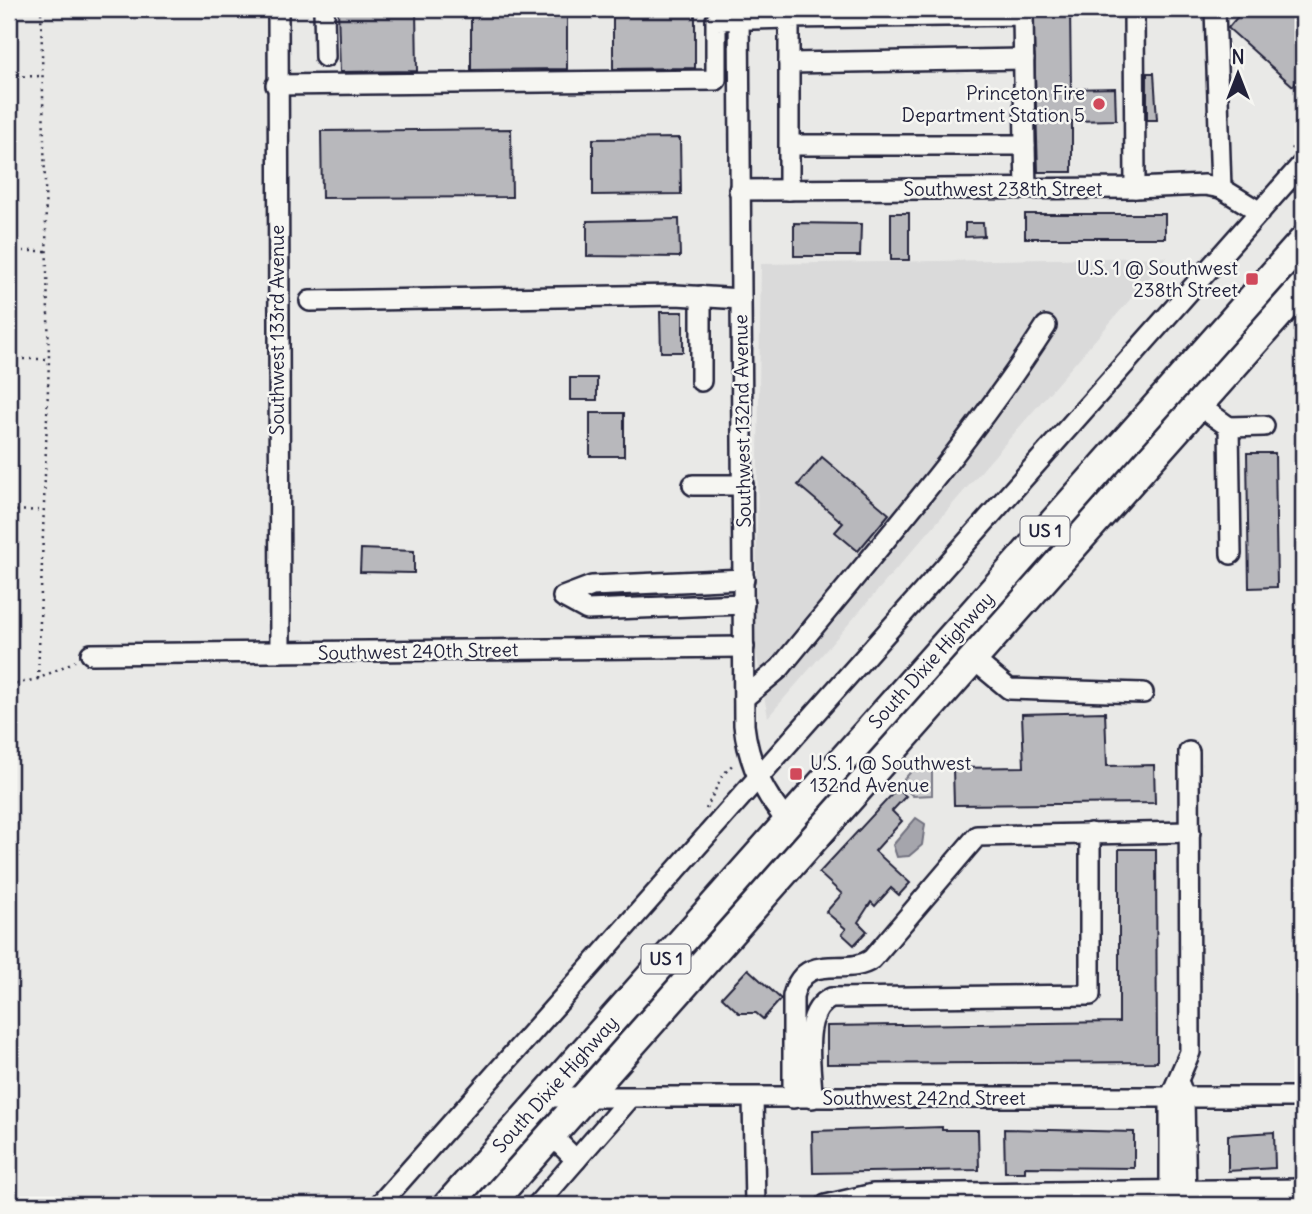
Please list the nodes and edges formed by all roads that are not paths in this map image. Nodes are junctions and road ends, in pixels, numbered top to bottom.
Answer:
1 (278, 9) edge
2 (324, 9) edge
3 (1215, 9) edge
4 (1135, 12) dead end
5 (739, 13) edge
6 (789, 18) junction
7 (325, 57) dead end
8 (1024, 59) junction
9 (789, 63) junction
10 (739, 79) junction
11 (716, 80) junction
12 (276, 85) junction
13 (789, 145) junction
14 (1025, 145) junction
15 (1303, 163) edge
16 (1135, 188) junction
17 (1221, 188) junction
18 (1026, 189) junction
19 (740, 190) junction
20 (789, 190) junction
21 (1260, 212) junction
22 (1303, 241) edge
23 (1303, 287) edge
24 (701, 296) junction
25 (741, 299) junction
26 (310, 301) dead end
27 (1046, 326) dead end
28 (701, 382) dead end
29 (1198, 405) junction
30 (1264, 426) dead end
31 (1229, 427) junction
32 (694, 485) dead end
33 (743, 485) junction
34 (1231, 554) dead end
35 (744, 579) junction
36 (744, 604) junction
37 (744, 647) junction
38 (280, 652) junction
39 (91, 654) road end
40 (973, 659) junction
41 (1143, 693) dead end
42 (744, 698) junction
43 (1189, 752) dead end
44 (758, 779) junction
45 (787, 821) junction
46 (1190, 832) junction
47 (1090, 833) junction
48 (864, 964) junction
49 (681, 990) junction
50 (868, 996) junction
51 (1177, 1093) junction
52 (544, 1097) junction
53 (1303, 1097) edge
54 (585, 1098) junction
55 (630, 1098) junction
56 (753, 1098) junction
57 (803, 1098) junction
58 (551, 1135) junction
59 (576, 1160) junction
60 (474, 1176) junction
61 (1303, 1189) edge
62 (1042, 1198) edge
63 (1178, 1198) edge
64 (379, 1205) edge
65 (448, 1205) edge
66 (460, 1205) edge
67 (489, 1205) edge
68 (537, 1205) edge
69 (755, 1205) edge
70 (826, 1205) edge

1 - 12 street, Southwest 133rd Avenue
2 - 7 street
3 - 17 street
4 - 16 street
5 - 6 street
5 - 10 street, Southwest 132nd Avenue
5 - 11 street
6 - 8 street
6 - 9 street
8 - 9 street
8 - 14 street
9 - 13 street
10 - 11 street
10 - 19 street, Southwest 132nd Avenue
11 - 12 street
12 - 38 street, Southwest 133rd Avenue
13 - 14 street
13 - 20 street
14 - 18 street
15 - 21 street
16 - 17 street, Southwest 238th Street
16 - 18 street, Southwest 238th Street
17 - 21 street, Southwest 238th Street
18 - 20 street, Southwest 238th Street
19 - 20 street, Southwest 238th Street
19 - 25 street, Southwest 132nd Avenue
21 - 44 street
22 - 45 highway, South Dixie Highway / US 1
23 - 29 highway, South Dixie Highway / US 1
24 - 25 street
24 - 26 street
24 - 28 street
25 - 33 street, Southwest 132nd Avenue
27 - 42 street
29 - 31 street
29 - 40 highway, South Dixie Highway / US 1
30 - 31 street
31 - 34 street
32 - 33 street
33 - 35 street, Southwest 132nd Avenue
35 - 36 street, Southwest 132nd Avenue
35 - 36 street
36 - 37 street, Southwest 132nd Avenue
37 - 38 street, Southwest 240th Street
37 - 42 street, Southwest 132nd Avenue
38 - 39 street, Southwest 240th Street
40 - 41 street
40 - 45 highway
40 - 49 highway, South Dixie Highway / US 1
42 - 44 street, Southwest 132nd Avenue
43 - 46 street
44 - 45 street, Southwest 132nd Avenue
44 - 64 street
45 - 49 highway
45 - 52 highway, South Dixie Highway / US 1
46 - 47 street
46 - 51 street
47 - 48 street
47 - 50 street
48 - 50 street
48 - 57 street
49 - 54 highway, South Dixie Highway / US 1
50 - 57 street
51 - 53 street, Southwest 242nd Street
51 - 57 street, Southwest 242nd Street
51 - 63 street
52 - 54 street, Southwest 242nd Street
52 - 60 highway, South Dixie Highway / US 1
54 - 55 street, Southwest 242nd Street
54 - 58 highway, South Dixie Highway / US 1
55 - 56 street, Southwest 242nd Street
55 - 59 street
56 - 57 street, Southwest 242nd Street
56 - 69 street
58 - 59 street
58 - 67 highway, South Dixie Highway / US 1
59 - 68 street
60 - 65 highway, South Dixie Highway / US 1
60 - 66 highway
61 - 63 street
62 - 63 street
62 - 70 street

